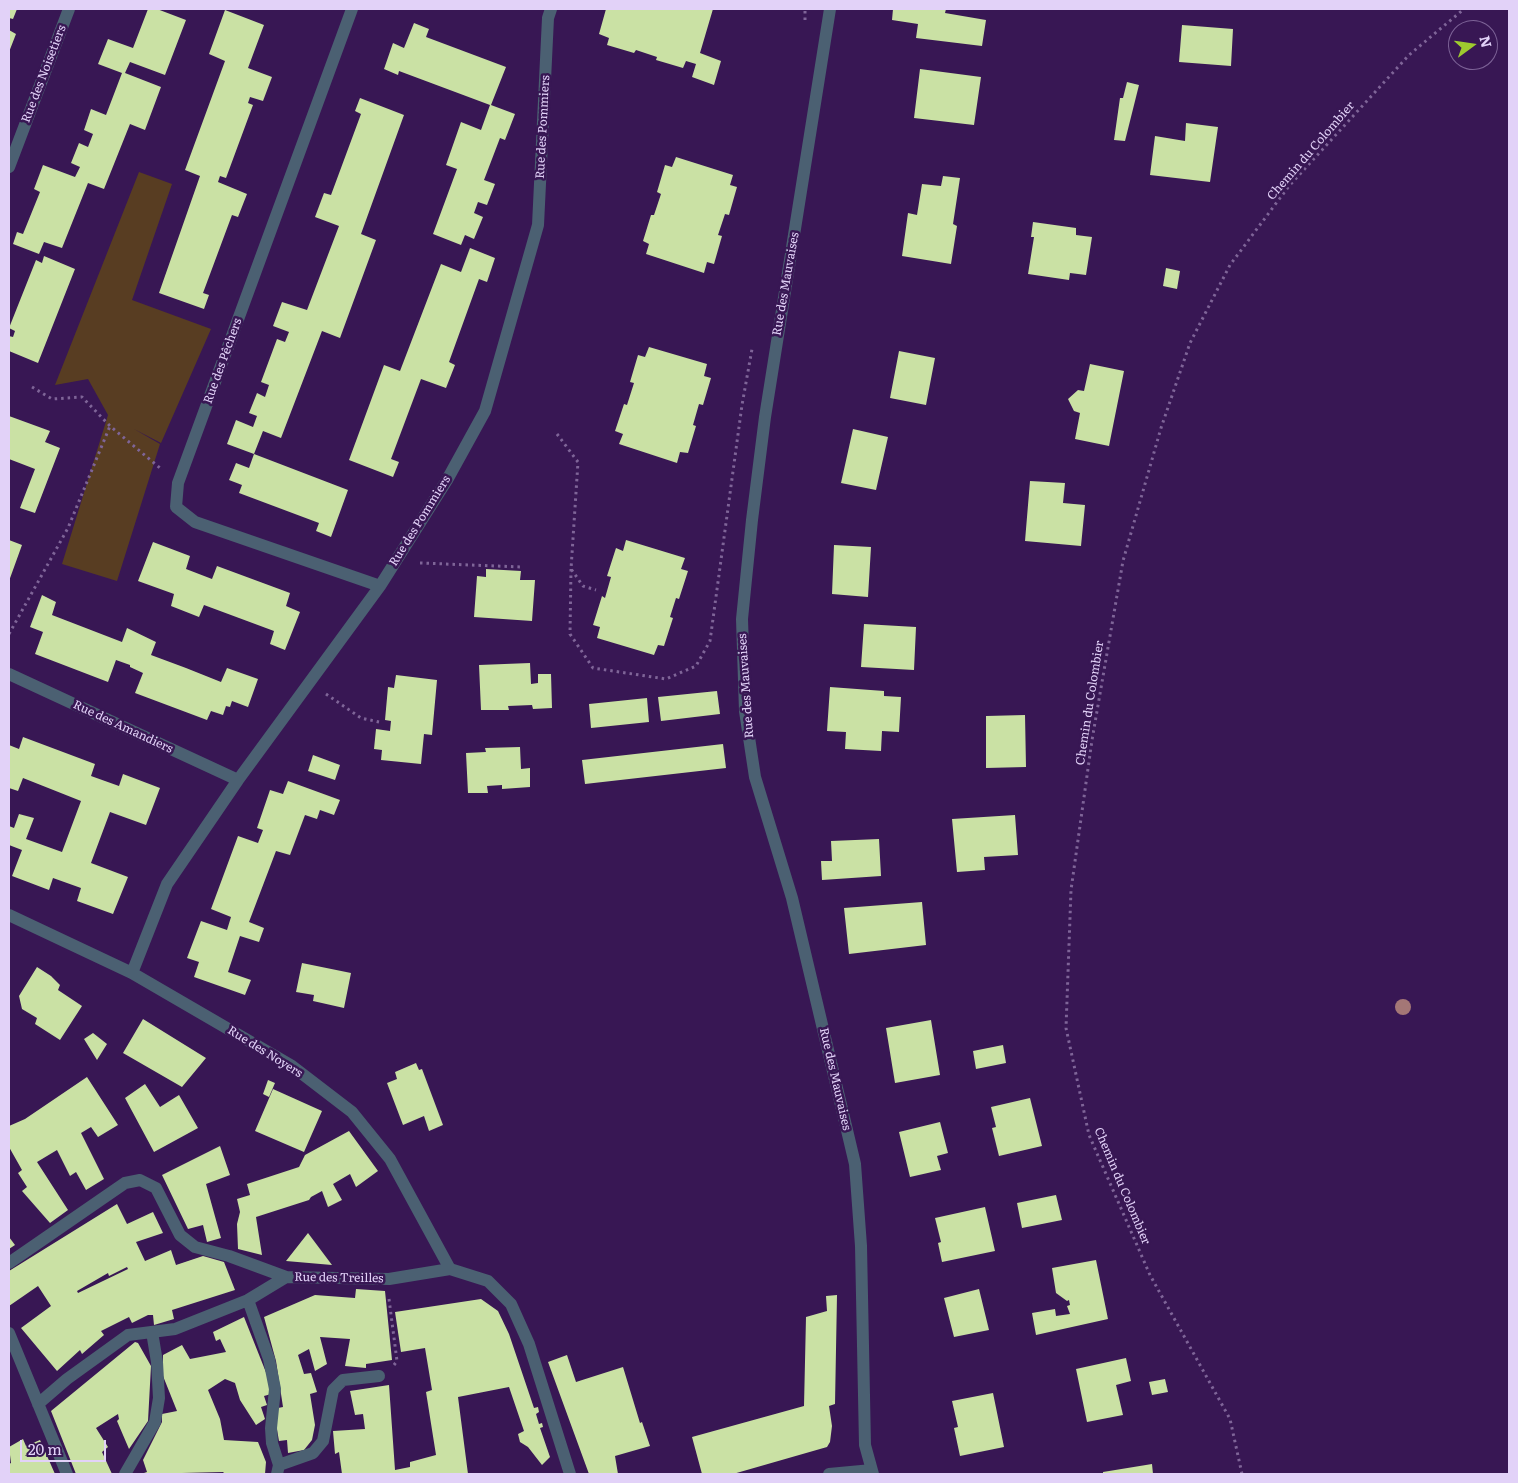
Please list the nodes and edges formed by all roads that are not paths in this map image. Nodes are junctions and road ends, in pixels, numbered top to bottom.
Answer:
1 (68, 9) edge
2 (352, 9) edge
3 (551, 9) edge
4 (830, 9) edge
5 (9, 168) edge
6 (380, 586) junction
7 (9, 674) edge
8 (238, 780) junction
9 (9, 915) edge
10 (132, 973) junction
11 (9, 1263) edge
12 (450, 1269) junction
13 (286, 1277) junction
14 (248, 1300) junction
15 (152, 1332) junction
16 (9, 1333) edge
17 (379, 1376) road end
18 (38, 1404) junction
19 (278, 1470) edge
20 (873, 1472) edge
21 (67, 1474) edge
22 (125, 1474) edge
23 (570, 1474) edge
24 (830, 1474) edge

1 - 5 street, Rue des Noisetiers
2 - 6 street, Rue des Pêchers
3 - 6 street, Rue des Pommiers
4 - 20 street, Rue des Mauvaises
6 - 8 street, Rue des Pommiers
7 - 8 street, Rue des Amandiers
8 - 10 street, Rue des Pommiers
9 - 10 street, Rue des Noyers
10 - 12 street, Rue des Noyers
11 - 13 street, Rue des Treilles
12 - 13 street, Rue des Treilles
12 - 23 street, Rue des Treilles
13 - 14 street
14 - 15 street
14 - 19 street
15 - 18 street
15 - 22 street
16 - 18 street
17 - 19 street
18 - 21 street
20 - 24 street

